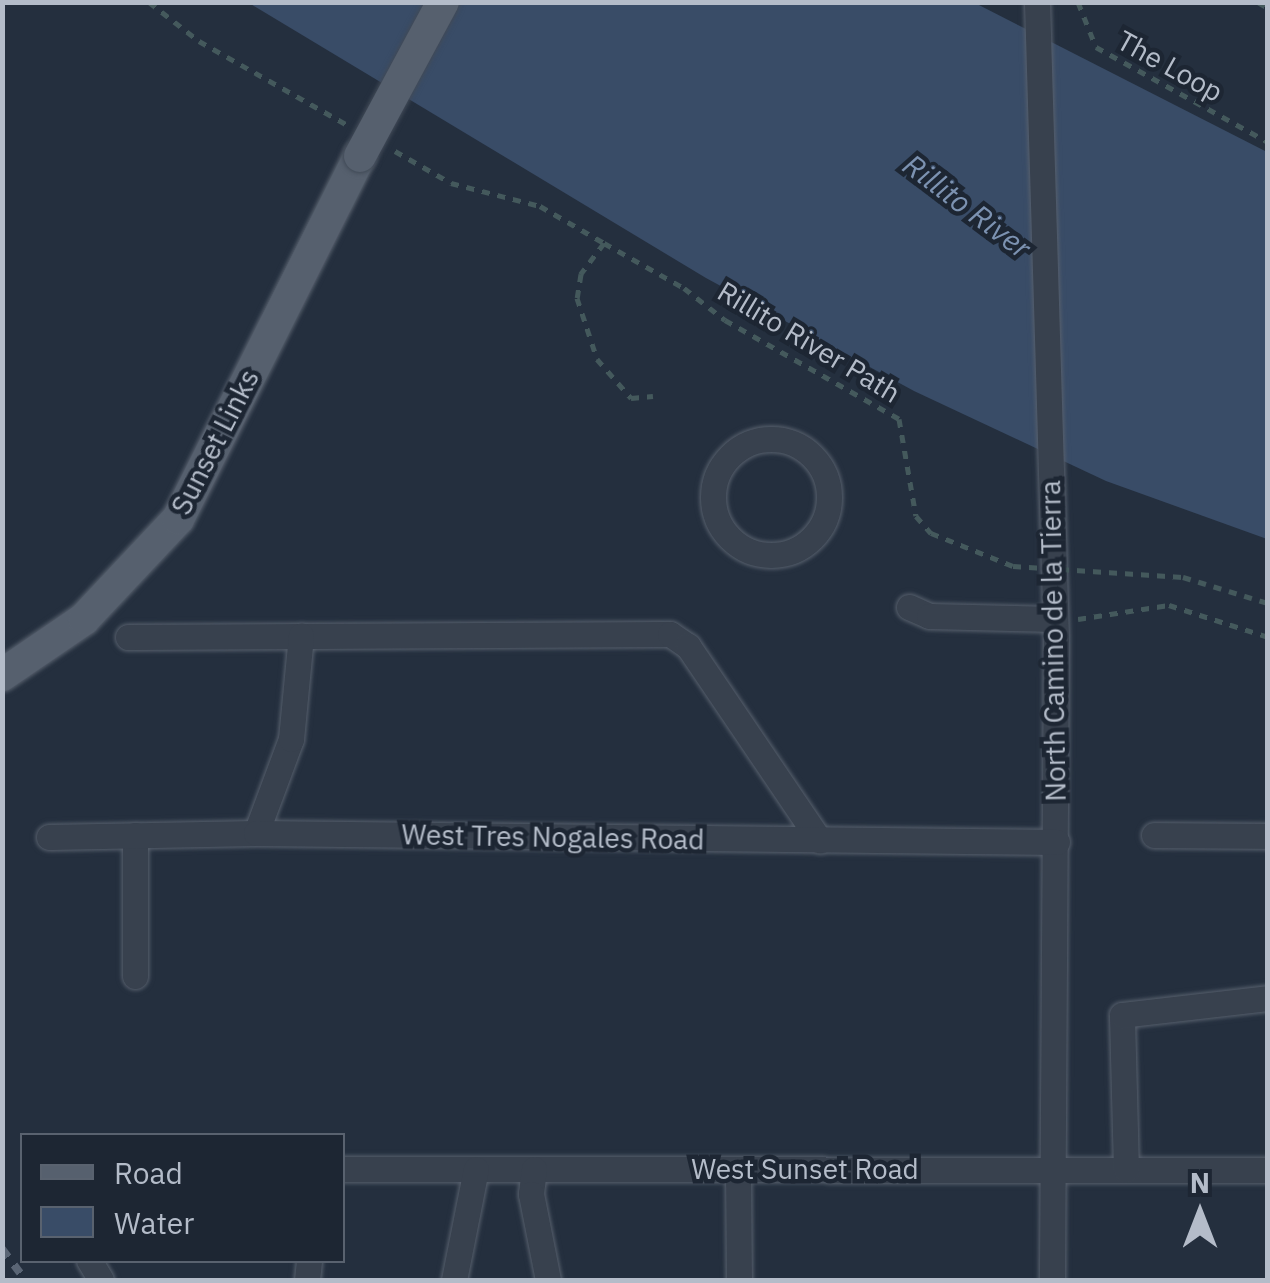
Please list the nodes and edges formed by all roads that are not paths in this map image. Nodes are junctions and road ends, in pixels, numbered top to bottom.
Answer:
1 (443, 2) edge
2 (1037, 2) edge
3 (729, 456) joint
4 (909, 607) dead end
5 (1054, 619) junction
6 (301, 636) junction
7 (128, 637) dead end
8 (2, 675) edge
9 (256, 832) junction
10 (135, 835) junction
11 (1154, 835) dead end
12 (1268, 836) edge
13 (50, 837) dead end
14 (820, 841) junction
15 (1057, 842) junction
16 (135, 976) dead end
17 (1268, 998) edge
18 (476, 1169) junction
19 (534, 1169) junction
20 (738, 1169) junction
21 (1054, 1170) junction
22 (1126, 1170) junction
23 (1268, 1170) edge
24 (345, 1174) edge
25 (454, 1280) edge
26 (548, 1280) edge
27 (739, 1280) edge
28 (1052, 1280) edge

1 - 8 main road, Sunset Links, bridge
2 - 5 street, North Camino de la Tierra
3 - 3 street
4 - 5 street
5 - 15 street, North Camino de la Tierra
6 - 7 street
6 - 9 street
6 - 14 street
9 - 10 street, West Tres Nogales Road
9 - 14 street, West Tres Nogales Road
10 - 13 street, West Tres Nogales Road
10 - 16 street
11 - 12 street
14 - 15 street, West Tres Nogales Road
15 - 21 street, North Camino de la Tierra
17 - 22 street
18 - 19 street, West Sunset Road
18 - 24 street, West Sunset Road
18 - 25 street
19 - 20 street, West Sunset Road
19 - 26 street
20 - 21 street, West Sunset Road
20 - 27 street
21 - 22 street, West Sunset Road
21 - 28 street, North Camino de la Tierra
22 - 23 street, West Sunset Road

